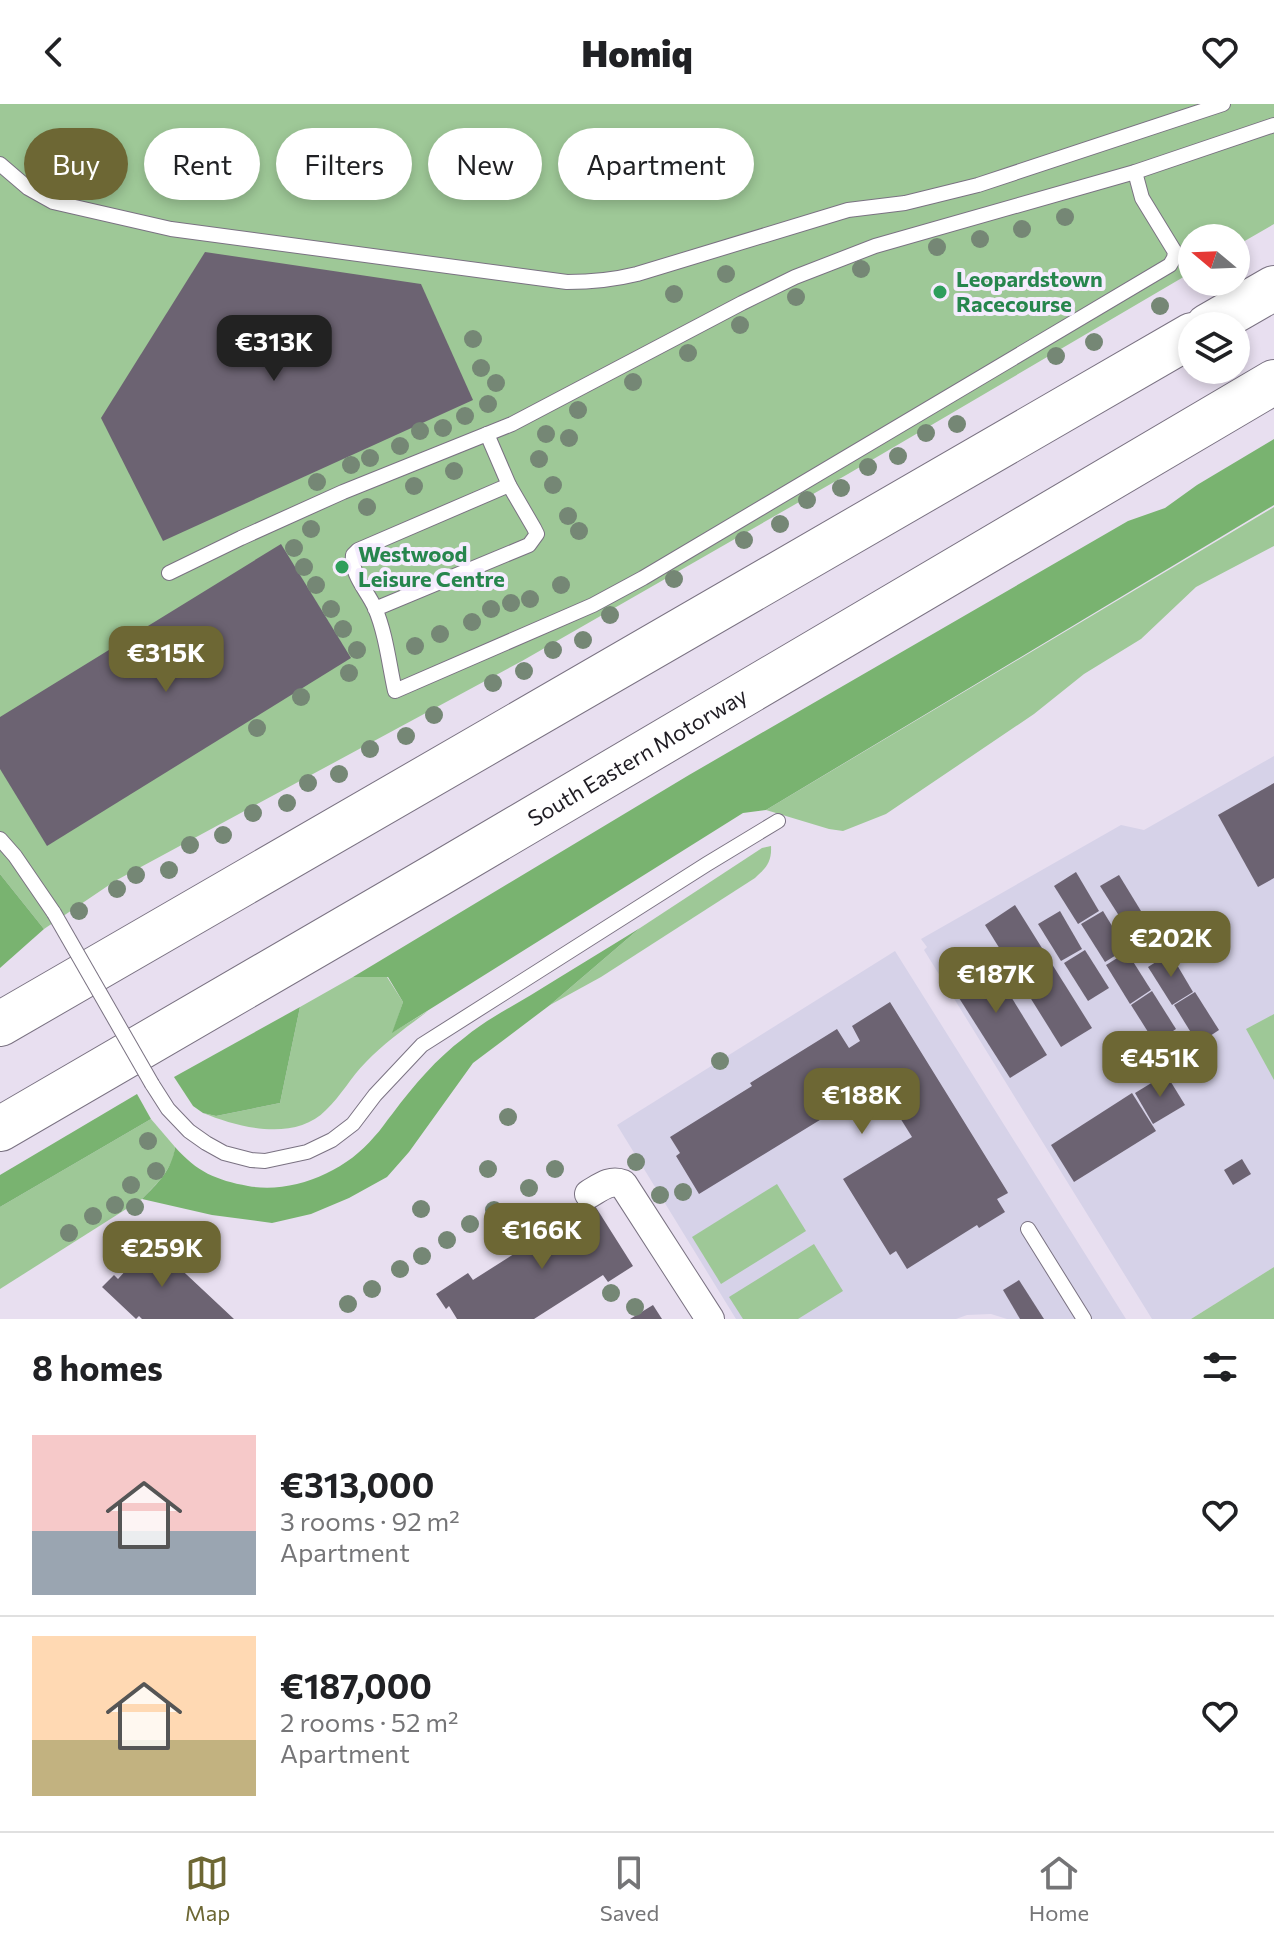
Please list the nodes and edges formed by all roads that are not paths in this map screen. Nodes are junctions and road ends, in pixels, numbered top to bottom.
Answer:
1 (1223, 104) edge
2 (1274, 125) edge
3 (0, 164) edge
4 (1135, 172) junction
5 (1274, 288) edge
6 (1232, 312) edge
7 (1178, 343) edge
8 (1274, 382) edge
9 (487, 434) junction
10 (509, 485) junction
11 (169, 573) dead end
12 (375, 609) junction
13 (778, 821) dead end
14 (0, 839) edge
15 (0, 1024) edge
16 (0, 1129) edge
17 (589, 1194) dead end
18 (1028, 1229) dead end
19 (710, 1319) edge
20 (1084, 1319) edge

1 - 3 lane
2 - 4 lane
4 - 9 lane
4 - 12 lane
5 - 6 highway
7 - 15 highway
8 - 16 highway, South Eastern Motorway
9 - 10 lane
9 - 11 lane
10 - 12 lane
10 - 12 lane
13 - 14 lane, bridge
17 - 19 street
18 - 20 lane

